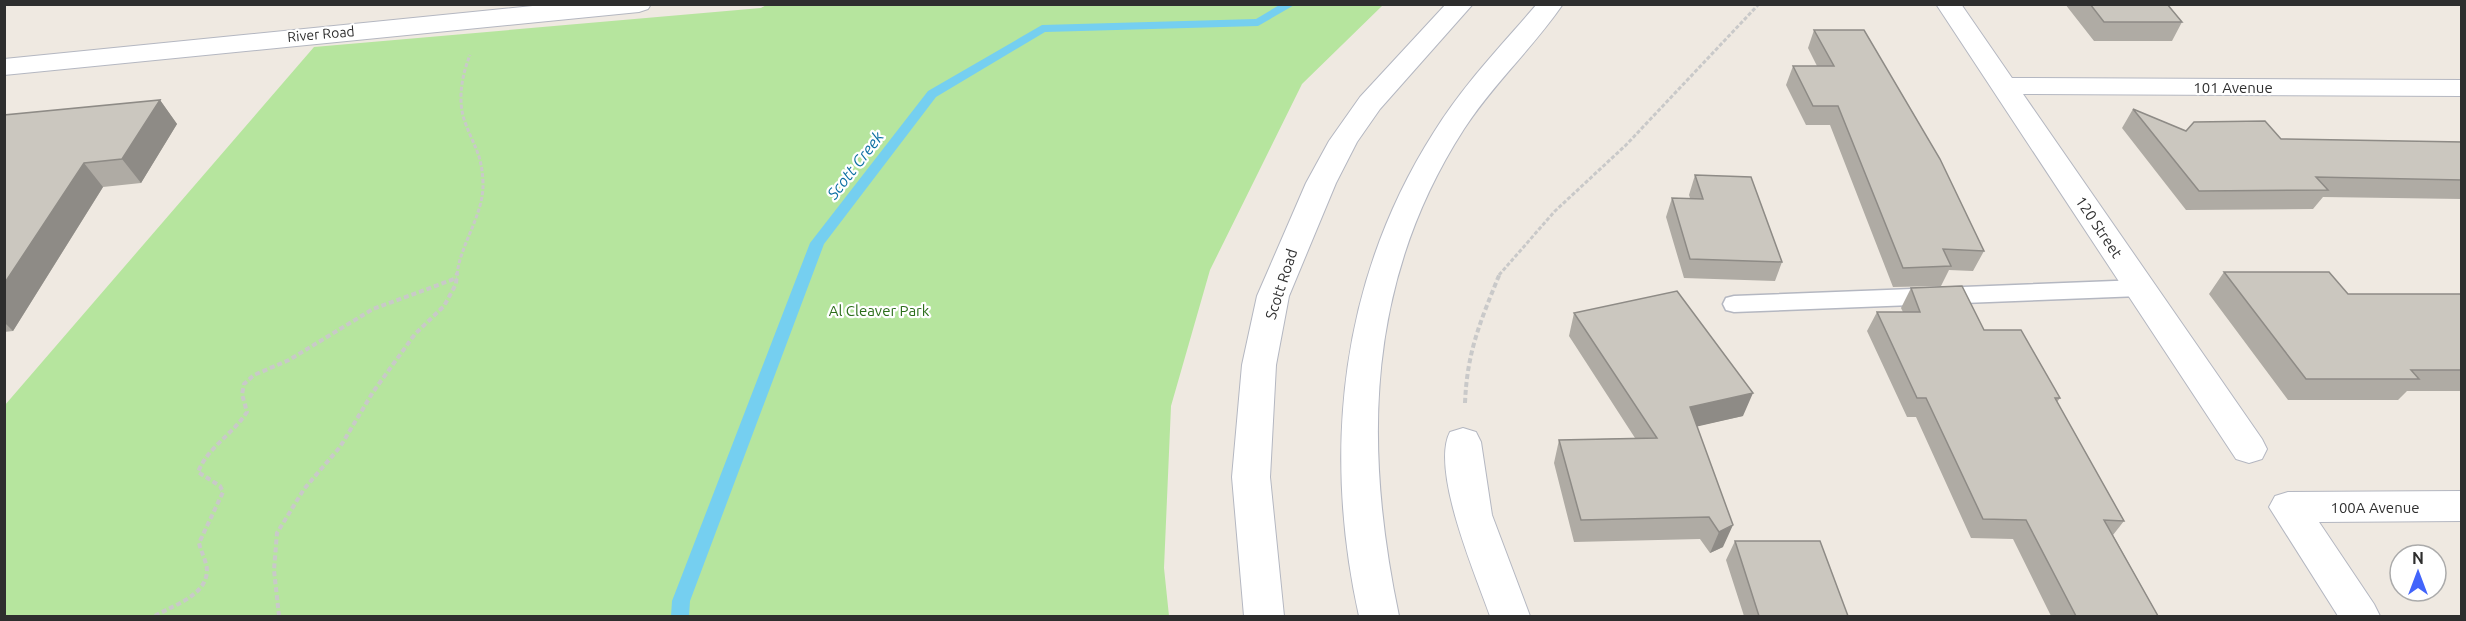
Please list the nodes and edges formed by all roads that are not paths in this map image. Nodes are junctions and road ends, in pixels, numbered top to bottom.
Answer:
1 (639, 4) edge
2 (1461, 4) edge
3 (1551, 4) edge
4 (1948, 4) edge
5 (4, 67) edge
6 (2004, 86) junction
7 (2462, 88) edge
8 (2140, 288) junction
9 (1734, 304) dead end
10 (1463, 442) road end
11 (2249, 449) dead end
12 (2462, 506) edge
13 (1263, 616) edge
14 (1379, 616) edge
15 (1510, 616) edge
16 (2360, 616) edge

1 - 5 street, River Road
2 - 13 street, Scott Road
3 - 14 street
4 - 6 street, 120 Street
6 - 7 street, 101 Avenue
6 - 8 street, 120 Street
8 - 9 lane
8 - 11 street, 120 Street
10 - 15 street
12 - 16 street, 100A Avenue

